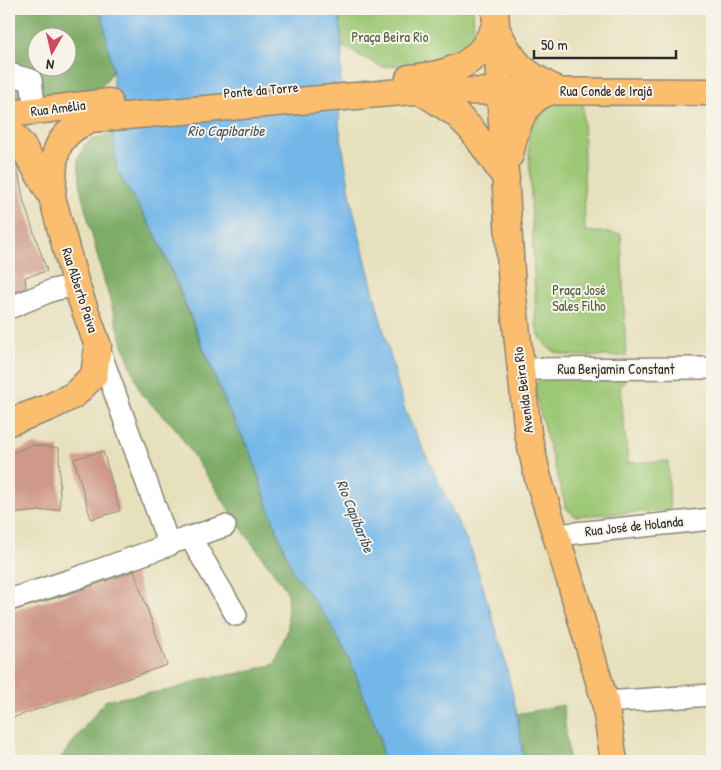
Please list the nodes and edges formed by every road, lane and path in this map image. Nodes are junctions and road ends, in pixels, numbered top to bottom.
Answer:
1 (496, 18) edge
2 (9, 74) edge
3 (416, 86) junction
4 (500, 90) junction
5 (559, 91) junction
6 (712, 92) edge
7 (108, 109) junction
8 (35, 112) junction
9 (9, 114) edge
10 (9, 134) edge
11 (506, 178) junction
12 (52, 198) junction
13 (76, 284) junction
14 (9, 308) edge
15 (98, 346) junction
16 (712, 368) edge
17 (520, 369) junction
18 (9, 422) edge
19 (712, 519) edge
20 (225, 526) dead end
21 (557, 535) junction
22 (190, 537) junction
23 (168, 545) junction
24 (9, 600) edge
25 (236, 615) dead end
26 (712, 695) edge
27 (605, 702) junction
28 (614, 761) edge

1 - 3 main road
1 - 4 main road, Avenida Beira Rio
1 - 5 main road
2 - 8 street
3 - 4 main road
3 - 7 main road, Ponte da Torre
3 - 11 main road
4 - 5 main road, Rua Conde de Irajá
4 - 11 main road, Avenida Beira Rio
5 - 6 main road, Rua Conde de Irajá
5 - 11 main road
7 - 8 main road, Rua Amélia
7 - 12 main road, Rua Alberto Paiva
8 - 9 main road, Rua Amélia
10 - 12 main road, Rua Alberto Paiva
11 - 17 main road, Avenida Beira Rio
12 - 13 main road, Rua Alberto Paiva
13 - 14 street
13 - 15 main road, Rua Alberto Paiva
15 - 18 main road, Rua Alberto Paiva
15 - 23 street
16 - 17 street, Rua Benjamin Constant
17 - 21 main road, Avenida Beira Rio
19 - 21 street, Rua José de Holanda
20 - 22 street
21 - 27 main road, Avenida Beira Rio
22 - 23 street
22 - 25 street
23 - 24 street
26 - 27 street
27 - 28 main road, Avenida Beira Rio

